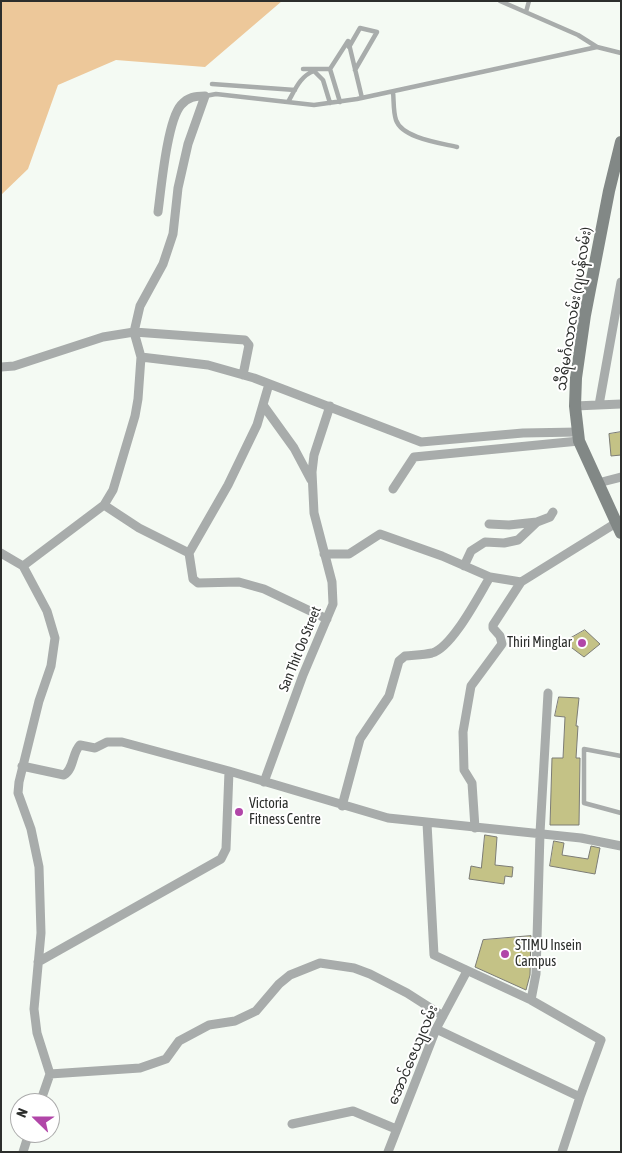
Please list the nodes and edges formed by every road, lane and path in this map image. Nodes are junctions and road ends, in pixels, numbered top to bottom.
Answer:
1 (500, 1) edge
2 (529, 1) edge
3 (526, 12) junction
4 (349, 47) junction
5 (597, 47) junction
6 (621, 53) edge
7 (303, 69) dead end
8 (330, 69) junction
9 (355, 70) junction
10 (212, 84) dead end
11 (295, 90) junction
12 (394, 92) junction
13 (205, 96) junction
14 (362, 98) junction
15 (288, 102) junction
16 (340, 102) junction
17 (330, 103) junction
18 (621, 142) edge
19 (456, 147) dead end
20 (158, 212) dead end
21 (621, 282) edge
22 (134, 332) junction
23 (141, 357) junction
24 (1, 367) edge
25 (243, 375) junction
26 (269, 384) junction
27 (621, 404) edge
28 (263, 405) junction
29 (599, 405) junction
30 (330, 406) junction
31 (575, 406) junction
32 (578, 436) junction
33 (621, 477) edge
34 (598, 483) junction
35 (313, 484) junction
36 (393, 489) dead end
37 (104, 506) junction
38 (553, 512) dead end
39 (537, 522) junction
40 (489, 524) dead end
41 (618, 528) edge
42 (1, 553) edge
43 (189, 553) junction
44 (324, 554) junction
45 (23, 566) junction
46 (464, 566) junction
47 (490, 577) junction
48 (521, 582) junction
49 (327, 618) junction
50 (548, 692) dead end
51 (621, 756) edge
52 (22, 766) junction
53 (229, 771) junction
54 (264, 782) junction
55 (342, 806) junction
56 (621, 813) edge
57 (427, 824) junction
58 (475, 828) junction
59 (540, 833) junction
60 (621, 846) edge
61 (38, 962) junction
62 (467, 970) junction
63 (531, 1000) junction
64 (443, 1016) junction
65 (436, 1029) junction
66 (50, 1074) junction
67 (43, 1093) edge
68 (580, 1097) junction
69 (292, 1124) dead end
70 (396, 1129) junction
71 (390, 1151) edge
72 (562, 1152) edge

1 - 3 lane
2 - 3 lane
3 - 5 lane
4 - 8 lane
4 - 9 lane
4 - 9 lane
5 - 6 lane
5 - 12 lane
7 - 8 lane
8 - 16 lane
9 - 14 lane
10 - 11 lane
11 - 15 lane
11 - 17 lane
12 - 14 lane
12 - 19 lane
13 - 15 lane
13 - 20 street
13 - 22 street
14 - 16 lane
15 - 17 lane
16 - 17 lane
18 - 31 street, သီရိမင်္ဂလာလမ်း (ဂျပန်လမ်း)
21 - 29 street
22 - 23 street
22 - 24 street
22 - 25 street
23 - 25 street
23 - 37 street
25 - 26 street
26 - 28 street
26 - 30 street
27 - 29 street
28 - 35 street
28 - 43 street
29 - 31 street
30 - 32 street
30 - 35 street, San Thit Oo Street
31 - 32 street, သီရိမင်္ဂလာလမ်း (ဂျပန်လမ်း)
32 - 34 street, သီရိမင်္ဂလာလမ်း (ဂျပန်လမ်း)
32 - 36 street
33 - 34 street
34 - 41 street, သီရိမင်္ဂလာလမ်း (ဂျပန်လမ်း)
35 - 44 street, San Thit Oo Street
37 - 43 street
37 - 45 street
38 - 39 street
39 - 40 street
39 - 46 street
41 - 48 street
42 - 45 street
43 - 49 street
44 - 46 street
44 - 49 street, San Thit Oo Street
45 - 52 street
46 - 47 street
47 - 48 street
47 - 55 street
48 - 58 street
49 - 54 street, San Thit Oo Street
50 - 59 street
51 - 56 lane
52 - 53 street
52 - 61 street
53 - 54 street
53 - 61 street
54 - 55 street
55 - 57 street
57 - 58 street
57 - 62 street
58 - 59 street
59 - 60 street
59 - 63 street
61 - 66 street
62 - 63 street
62 - 64 street, အောင်ဇေယျလမ်း
63 - 68 street
64 - 65 street, အောင်ဇေယျလမ်း
64 - 66 street
65 - 68 street
65 - 70 street, အောင်ဇေယျလမ်း
66 - 67 street
68 - 72 street
69 - 70 street
70 - 71 street, အောင်ဇေယျလမ်း

